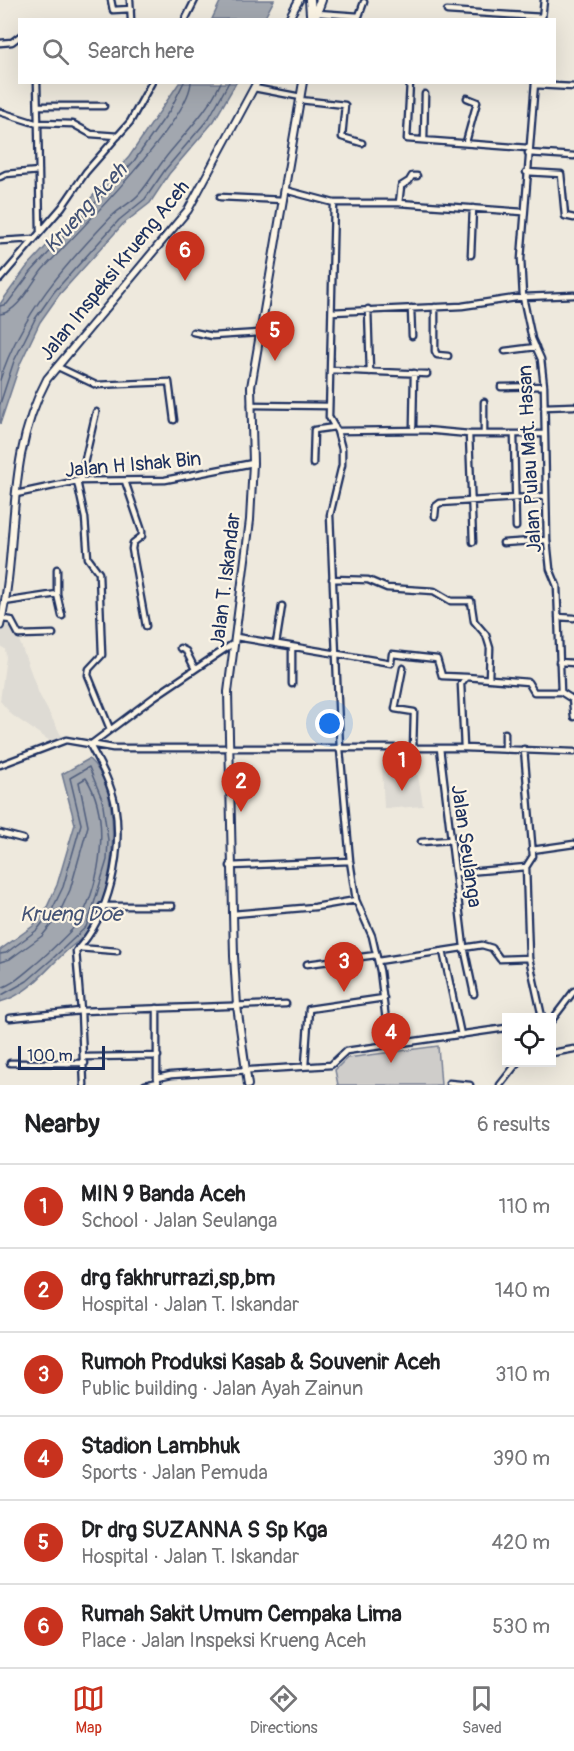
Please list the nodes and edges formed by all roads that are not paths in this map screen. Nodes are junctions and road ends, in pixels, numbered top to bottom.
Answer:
1 (111, 0) edge
2 (130, 0) edge
3 (195, 0) edge
4 (299, 0) edge
5 (311, 0) edge
6 (544, 0) edge
7 (364, 2) dead end
8 (131, 9) junction
9 (447, 11) dead end
10 (314, 12) edge
11 (130, 18) edge
12 (186, 18) edge
13 (289, 18) edge
14 (542, 18) edge
15 (18, 38) edge
16 (0, 43) edge
17 (37, 84) edge
18 (151, 84) edge
19 (303, 84) edge
20 (410, 84) edge
21 (535, 84) edge
22 (256, 85) edge
23 (574, 87) edge
24 (425, 94) dead end
25 (301, 98) junction
26 (467, 98) dead end
27 (38, 106) junction
28 (104, 106) dead end
29 (0, 112) edge
30 (38, 124) junction
31 (118, 136) junction
32 (424, 140) junction
33 (466, 142) junction
34 (362, 143) dead end
35 (528, 150) junction
36 (574, 156) edge
37 (39, 171) junction
38 (526, 172) junction
39 (417, 176) dead end
40 (0, 177) edge
41 (285, 190) junction
42 (220, 198) dead end
43 (283, 200) junction
44 (334, 203) junction
45 (399, 203) junction
46 (473, 208) junction
47 (523, 212) junction
48 (574, 218) edge
49 (40, 231) junction
50 (33, 239) junction
51 (0, 241) edge
52 (471, 255) dead end
53 (0, 279) edge
54 (574, 296) edge
55 (523, 297) junction
56 (435, 307) junction
57 (411, 308) junction
58 (368, 309) junction
59 (332, 312) junction
60 (193, 332) dead end
61 (259, 333) junction
62 (412, 336) dead end
63 (536, 347) junction
64 (505, 351) dead end
65 (448, 356) dead end
66 (58, 367) junction
67 (330, 370) junction
68 (369, 372) junction
69 (414, 374) junction
70 (427, 374) dead end
71 (501, 387) dead end
72 (544, 387) junction
73 (484, 402) dead end
74 (250, 405) junction
75 (329, 406) junction
76 (574, 406) edge
77 (544, 407) junction
78 (96, 412) dead end
79 (174, 420) dead end
80 (414, 426) dead end
81 (336, 429) junction
82 (469, 434) junction
83 (484, 434) junction
84 (544, 434) junction
85 (514, 435) junction
86 (253, 463) junction
87 (313, 464) dead end
88 (79, 481) junction
89 (125, 481) junction
90 (16, 494) junction
91 (546, 496) junction
92 (515, 498) junction
93 (472, 502) junction
94 (435, 516) dead end
95 (516, 527) dead end
96 (547, 540) junction
97 (473, 542) dead end
98 (503, 543) dead end
99 (57, 569) dead end
100 (332, 579) junction
101 (57, 594) junction
102 (4, 602) junction
103 (282, 606) dead end
104 (62, 616) dead end
105 (558, 617) junction
106 (2, 618) junction
107 (574, 618) edge
108 (0, 626) edge
109 (146, 626) dead end
110 (53, 634) dead end
111 (235, 640) junction
112 (276, 644) junction
113 (292, 647) junction
114 (180, 648) dead end
115 (338, 654) junction
116 (559, 662) junction
117 (574, 663) edge
118 (195, 669) junction
119 (403, 669) dead end
120 (466, 677) junction
121 (489, 679) junction
122 (292, 684) dead end
123 (561, 692) junction
124 (573, 698) edge
125 (574, 717) edge
126 (110, 729) junction
127 (505, 734) dead end
128 (90, 745) junction
129 (440, 748) junction
130 (464, 748) junction
131 (229, 749) junction
132 (340, 749) junction
133 (413, 749) junction
134 (505, 749) junction
135 (524, 749) junction
136 (574, 752) edge
137 (0, 765) edge
138 (0, 833) edge
139 (23, 839) dead end
140 (452, 840) junction
141 (421, 842) dead end
142 (574, 844) edge
143 (532, 850) junction
144 (350, 861) junction
145 (230, 866) junction
146 (525, 867) junction
147 (456, 873) junction
148 (356, 900) junction
149 (102, 906) junction
150 (172, 906) dead end
151 (233, 914) junction
152 (464, 947) junction
153 (78, 948) junction
154 (117, 951) dead end
155 (442, 951) junction
156 (377, 958) junction
157 (529, 958) junction
158 (307, 964) dead end
159 (574, 991) edge
160 (474, 994) dead end
161 (384, 998) junction
162 (571, 998) edge
163 (286, 1004) dead end
164 (237, 1006) junction
165 (157, 1008) junction
166 (81, 1011) junction
167 (541, 1013) edge
168 (556, 1015) edge
169 (10, 1018) dead end
170 (502, 1029) edge
171 (461, 1035) junction
172 (389, 1046) junction
173 (574, 1049) edge
174 (556, 1052) edge
175 (158, 1056) junction
176 (84, 1057) junction
177 (10, 1063) dead end
178 (85, 1064) junction
179 (305, 1065) junction
180 (514, 1067) edge
181 (246, 1070) junction
182 (157, 1078) junction
183 (449, 1083) dead end
184 (84, 1085) edge
185 (146, 1085) edge
186 (248, 1085) edge
187 (470, 1085) edge
188 (500, 1085) edge

1 - 8 street
2 - 8 street
3 - 12 street
4 - 13 street
5 - 10 main road
6 - 14 street
7 - 10 street
8 - 11 street
9 - 14 street
15 - 16 street
17 - 27 street
18 - 31 street
19 - 25 street, Jalan T. Iskandar
20 - 32 street
21 - 23 street
21 - 35 street, Jalan Pulau Mat. Hasan
22 - 25 street
22 - 66 street, Jalan Inspeksi Krueng Aceh
24 - 32 street
25 - 34 street
25 - 41 street, Jalan T. Iskandar
26 - 33 street
27 - 28 street
27 - 30 street
29 - 30 street
30 - 31 street
30 - 37 street
31 - 49 street
32 - 33 street
33 - 35 street
35 - 36 street
35 - 38 street, Jalan Pulau Mat. Hasan
37 - 40 street
37 - 49 street
38 - 47 street, Jalan Pulau Mat. Hasan
38 - 48 street
39 - 45 street
41 - 43 street, Jalan T. Iskandar
41 - 44 street
42 - 43 street
43 - 61 street, Jalan T. Iskandar
44 - 45 street
44 - 59 street
45 - 46 street
46 - 47 street
46 - 52 street
47 - 55 street, Jalan Pulau Mat. Hasan
49 - 50 street
50 - 51 street
50 - 53 street
54 - 55 street
55 - 56 street
55 - 63 street, Jalan Pulau Mat. Hasan
56 - 57 street
56 - 65 street
57 - 58 street
57 - 62 street
58 - 59 street
58 - 68 street
59 - 67 street
60 - 61 street
61 - 74 street, Jalan T. Iskandar
63 - 64 street
63 - 72 street, Jalan Pulau Mat. Hasan
66 - 79 street
66 - 90 street, Jalan Inspeksi Krueng Aceh
67 - 68 street
67 - 75 street
68 - 69 street
69 - 70 street
69 - 80 street
71 - 72 street
72 - 77 street, Jalan Pulau Mat. Hasan
73 - 83 street
74 - 75 street
74 - 86 street, Jalan T. Iskandar
75 - 81 street
76 - 77 street
77 - 84 street, Jalan Pulau Mat. Hasan
78 - 88 street
81 - 82 street
81 - 87 street
81 - 100 street
82 - 83 street
82 - 93 street
83 - 85 street
84 - 85 street
84 - 91 street, Jalan Pulau Mat. Hasan
85 - 92 street
86 - 89 street, Jalan H Ishak Bin
86 - 111 street, Jalan T. Iskandar
88 - 89 street, Jalan H Ishak Bin
88 - 90 street, Jalan H Ishak Bin
88 - 126 street
89 - 109 street
90 - 102 street, Jalan Inspeksi Krueng Aceh
91 - 92 street
91 - 96 street, Jalan Pulau Mat. Hasan
92 - 93 street
92 - 95 street
93 - 94 street
93 - 97 street
96 - 98 street
96 - 105 street, Jalan Pulau Mat. Hasan
99 - 101 street
100 - 115 street
100 - 121 street
101 - 102 street
101 - 104 street
102 - 106 street, Jalan Inspeksi Krueng Aceh
103 - 112 street
105 - 107 street
105 - 116 street, Jalan Pulau Mat. Hasan
106 - 108 street, Jalan Inspeksi Krueng Aceh
106 - 110 street
111 - 112 street
111 - 118 street
111 - 131 street, Jalan T. Iskandar
112 - 113 street
113 - 115 street
113 - 122 street
114 - 118 street
115 - 120 street
115 - 132 street
116 - 117 street
116 - 123 street, Jalan Pulau Mat. Hasan
118 - 126 street
119 - 133 street
120 - 121 street
120 - 130 street
121 - 123 street
123 - 124 street
124 - 125 street
126 - 128 street
127 - 134 street
128 - 131 street
128 - 137 street
128 - 149 street
129 - 130 street
129 - 133 street
129 - 140 street, Jalan Seulanga
130 - 134 street
131 - 132 street
131 - 145 street, Jalan T. Iskandar
132 - 133 street
132 - 144 street
134 - 135 street
135 - 136 street
135 - 143 street
138 - 139 street
140 - 141 street
140 - 147 street, Jalan Seulanga
142 - 143 street
143 - 146 street
144 - 145 street
144 - 148 street
145 - 151 street, Jalan T. Iskandar
146 - 147 street
146 - 157 street
147 - 152 street, Jalan Seulanga
148 - 151 street
148 - 156 street
149 - 150 street
149 - 153 street
151 - 164 street, Jalan T. Iskandar
152 - 155 street
152 - 157 street
152 - 160 street, Jalan Seulanga
153 - 154 street
153 - 166 street
155 - 156 street
155 - 171 street
156 - 158 street
156 - 161 street
157 - 167 street
159 - 162 street
161 - 172 street
161 - 179 street
162 - 168 street
163 - 164 street
164 - 165 street
164 - 181 street, Jalan T. Iskandar
165 - 166 street
165 - 175 street
166 - 169 street
166 - 176 street
170 - 171 street
171 - 172 street
172 - 179 street
173 - 174 street
175 - 176 street
175 - 182 street
176 - 178 street
177 - 178 street
178 - 184 street
179 - 181 street
180 - 188 street
181 - 182 street
181 - 186 street, Jalan T. Iskandar
182 - 185 street
183 - 187 street

